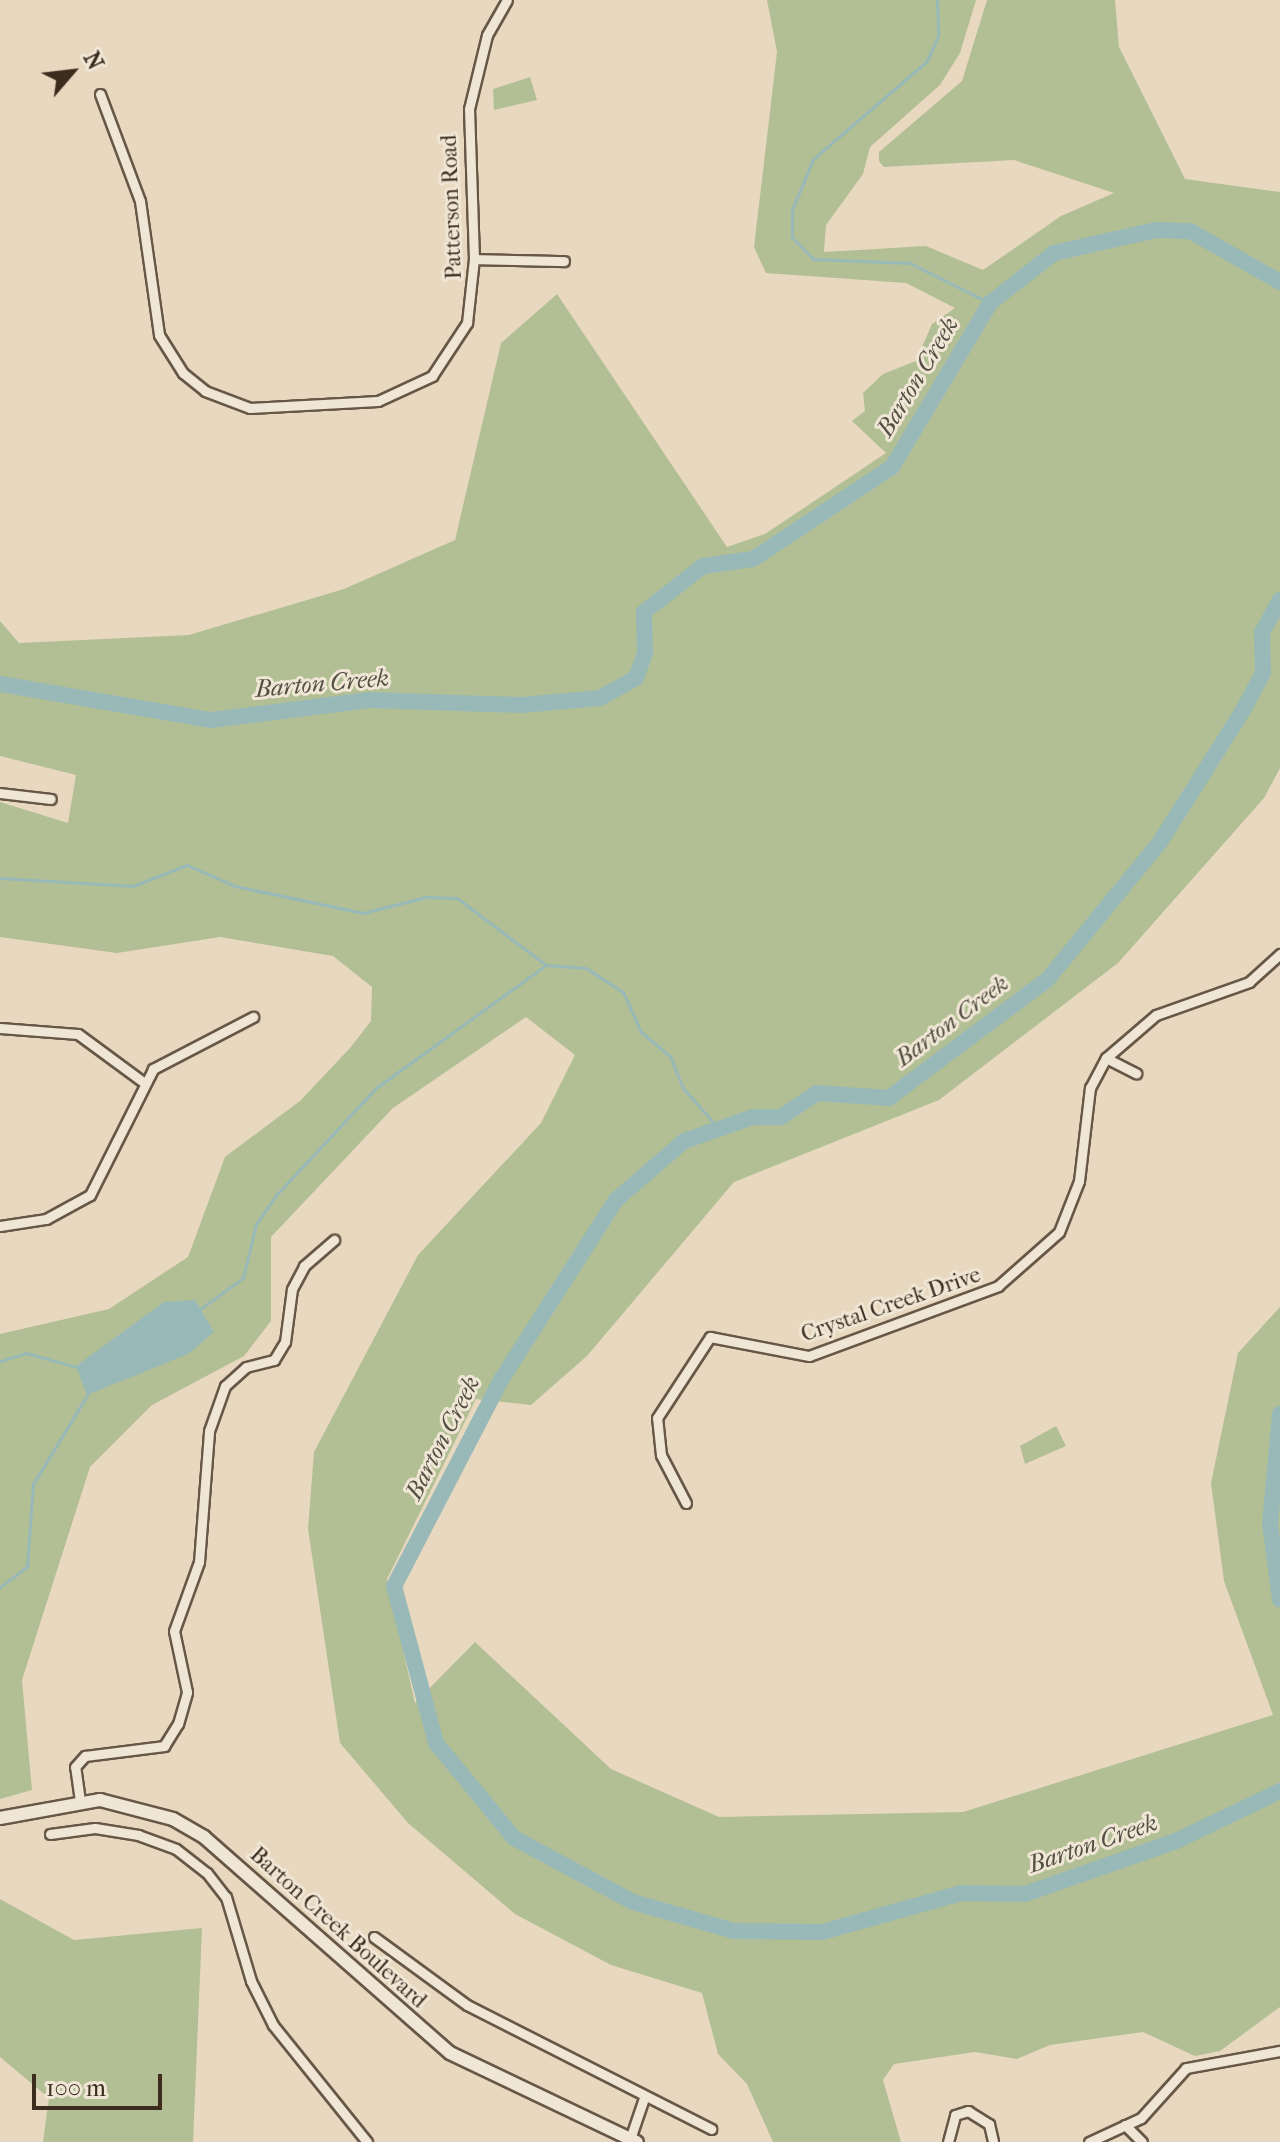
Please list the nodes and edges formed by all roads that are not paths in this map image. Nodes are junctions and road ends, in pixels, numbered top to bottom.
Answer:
1 (507, 0) edge
2 (100, 94) dead end
3 (474, 259) junction
4 (564, 261) dead end
5 (0, 793) edge
6 (51, 799) dead end
7 (1280, 954) edge
8 (253, 1017) dead end
9 (0, 1028) edge
10 (1106, 1058) junction
11 (1136, 1073) dead end
12 (142, 1081) junction
13 (0, 1226) edge
14 (334, 1240) dead end
15 (686, 1503) dead end
16 (80, 1801) junction
17 (0, 1818) edge
18 (50, 1834) dead end
19 (374, 1937) dead end
20 (1280, 2051) edge
21 (644, 2098) junction
22 (1125, 2125) junction
23 (711, 2129) dead end
24 (630, 2141) edge
25 (367, 2142) edge
26 (948, 2142) edge
27 (993, 2142) edge
28 (1089, 2142) edge
29 (1142, 2142) edge

1 - 3 street, Patterson Road
2 - 3 street, Patterson Road
3 - 4 street
5 - 6 street
7 - 10 street, Crystal Creek Drive
8 - 12 street
9 - 12 street
10 - 11 street
10 - 15 street, Crystal Creek Drive
12 - 13 street
14 - 16 street
16 - 17 street, Barton Creek Boulevard
16 - 24 street, Barton Creek Boulevard
18 - 25 street
19 - 21 street
20 - 22 street
21 - 23 street
21 - 24 street
22 - 28 street
22 - 29 street
26 - 27 street

